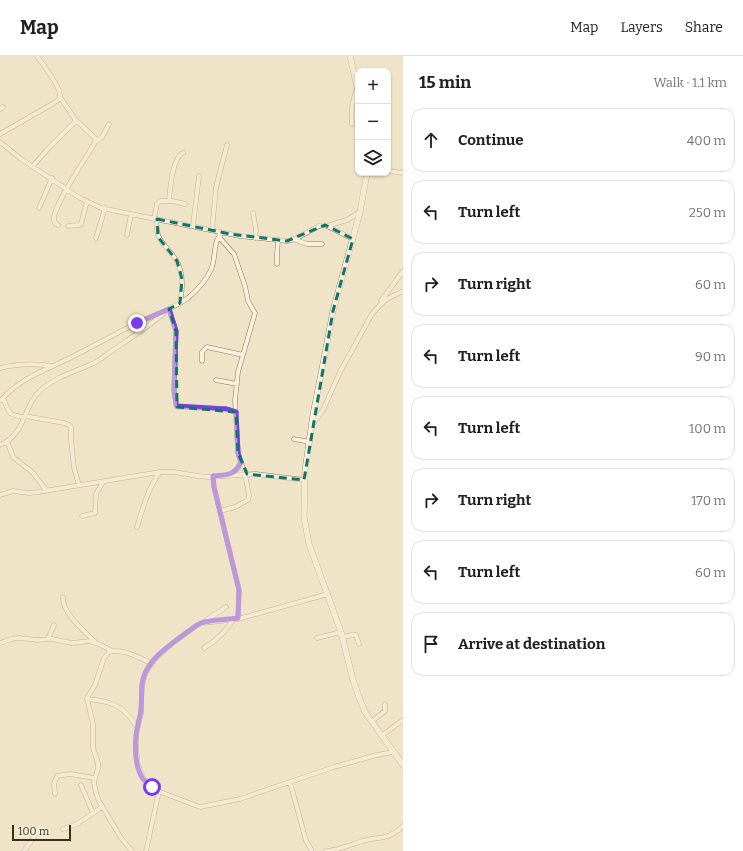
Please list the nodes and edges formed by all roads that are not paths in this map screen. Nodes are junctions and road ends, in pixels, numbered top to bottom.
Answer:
1 (37, 56) edge
2 (350, 56) edge
3 (355, 77) edge
4 (60, 96) junction
5 (355, 96) edge
6 (76, 121) junction
7 (109, 124) dead end
8 (352, 124) dead end
9 (0, 134) edge
10 (0, 142) edge
11 (95, 142) junction
12 (227, 145) dead end
13 (183, 153) dead end
14 (32, 167) junction
15 (391, 171) edge
16 (403, 173) edge
17 (199, 176) dead end
18 (366, 176) edge
19 (52, 178) junction
20 (66, 188) junction
21 (170, 200) junction
22 (87, 201) junction
23 (185, 204) dead end
24 (38, 208) dead end
25 (105, 208) junction
26 (360, 212) junction
27 (253, 213) dead end
28 (131, 214) junction
29 (155, 219) junction
30 (58, 225) dead end
31 (68, 226) dead end
32 (193, 226) junction
33 (327, 226) junction
34 (212, 230) junction
35 (222, 233) junction
36 (127, 235) dead end
37 (219, 236) junction
38 (96, 238) dead end
39 (255, 238) junction
40 (353, 239) junction
41 (278, 240) junction
42 (294, 240) junction
43 (322, 244) dead end
44 (277, 264) dead end
45 (403, 271) edge
46 (403, 291) edge
47 (180, 302) junction
48 (380, 305) junction
49 (168, 310) junction
50 (243, 355) junction
51 (202, 361) dead end
52 (52, 366) junction
53 (0, 368) edge
54 (216, 380) dead end
55 (237, 384) junction
56 (1, 400) edge
57 (236, 412) junction
58 (25, 417) junction
59 (312, 424) junction
60 (294, 439) dead end
61 (6, 442) junction
62 (310, 442) junction
63 (0, 445) edge
64 (241, 462) junction
65 (160, 472) junction
66 (246, 474) junction
67 (230, 475) junction
68 (213, 476) junction
69 (304, 480) junction
70 (102, 482) junction
71 (79, 485) junction
72 (46, 490) junction
73 (0, 495) edge
74 (220, 511) junction
75 (82, 516) dead end
76 (137, 527) dead end
77 (328, 594) junction
78 (63, 598) dead end
79 (226, 607) dead end
80 (236, 619) junction
81 (203, 622) junction
82 (54, 625) dead end
83 (342, 635) junction
84 (317, 638) dead end
85 (48, 639) junction
86 (0, 642) edge
87 (96, 643) junction
88 (359, 644) dead end
89 (204, 648) dead end
90 (112, 651) junction
91 (151, 663) junction
92 (88, 699) junction
93 (385, 704) dead end
94 (403, 720) edge
95 (372, 721) junction
96 (137, 728) junction
97 (381, 736) junction
98 (392, 752) junction
99 (403, 765) edge
100 (94, 778) junction
101 (290, 782) junction
102 (81, 785) dead end
103 (159, 791) junction
104 (55, 794) dead end
105 (102, 807) junction
106 (93, 813) junction
107 (403, 826) edge
108 (63, 829) dead end
109 (37, 830) dead end
110 (24, 851) edge
111 (132, 851) edge
112 (146, 851) edge
113 (312, 851) edge
114 (326, 851) edge

1 - 4 street
2 - 3 street
4 - 6 street
4 - 9 street
5 - 8 street
6 - 11 street
6 - 14 street
7 - 11 street
10 - 14 street
11 - 20 street
12 - 34 street
13 - 21 street
14 - 19 street
15 - 16 street
17 - 32 street
18 - 26 street
19 - 20 street
19 - 24 street
20 - 22 street
20 - 30 street
21 - 23 street
21 - 29 street
22 - 25 street
22 - 31 street
25 - 28 street
25 - 38 street
26 - 33 street
26 - 40 street
27 - 39 street
28 - 29 street
28 - 36 street
29 - 32 street
29 - 47 street
32 - 34 street
33 - 40 street
33 - 42 street
34 - 35 street
35 - 37 street
35 - 39 street
37 - 47 street
37 - 50 street
39 - 41 street
40 - 59 street
41 - 42 street
41 - 44 street
42 - 43 street
45 - 48 street
46 - 48 street
47 - 49 street
48 - 59 street
49 - 52 street
49 - 57 street
49 - 58 street
50 - 51 street
50 - 55 street
52 - 53 street
52 - 56 street
54 - 55 street
55 - 57 street
56 - 58 street
57 - 64 street
58 - 61 street
58 - 71 street
59 - 62 street
60 - 62 street
61 - 63 street
61 - 72 street
62 - 69 street
64 - 66 street
64 - 67 street
65 - 68 street
65 - 70 street
65 - 76 street
66 - 67 street
66 - 69 street
66 - 74 street
67 - 68 street
68 - 74 street
69 - 77 street
70 - 71 street
70 - 75 street
71 - 72 street
72 - 73 street
74 - 80 street
77 - 80 street
77 - 83 street
78 - 87 street
79 - 81 street
80 - 81 street
80 - 89 street
81 - 91 street
82 - 85 street
83 - 84 street
83 - 88 street
83 - 95 street
85 - 86 street
85 - 87 street
87 - 90 street
90 - 91 street
90 - 92 street
91 - 96 street
92 - 96 street
92 - 100 street
93 - 95 street
94 - 97 street
95 - 97 street
96 - 103 street
97 - 98 street
98 - 99 street
98 - 101 street
100 - 104 street
100 - 105 street
101 - 103 street
101 - 113 street
102 - 106 street
103 - 112 street
105 - 106 street
105 - 111 street
106 - 108 street
107 - 114 street
109 - 110 street

